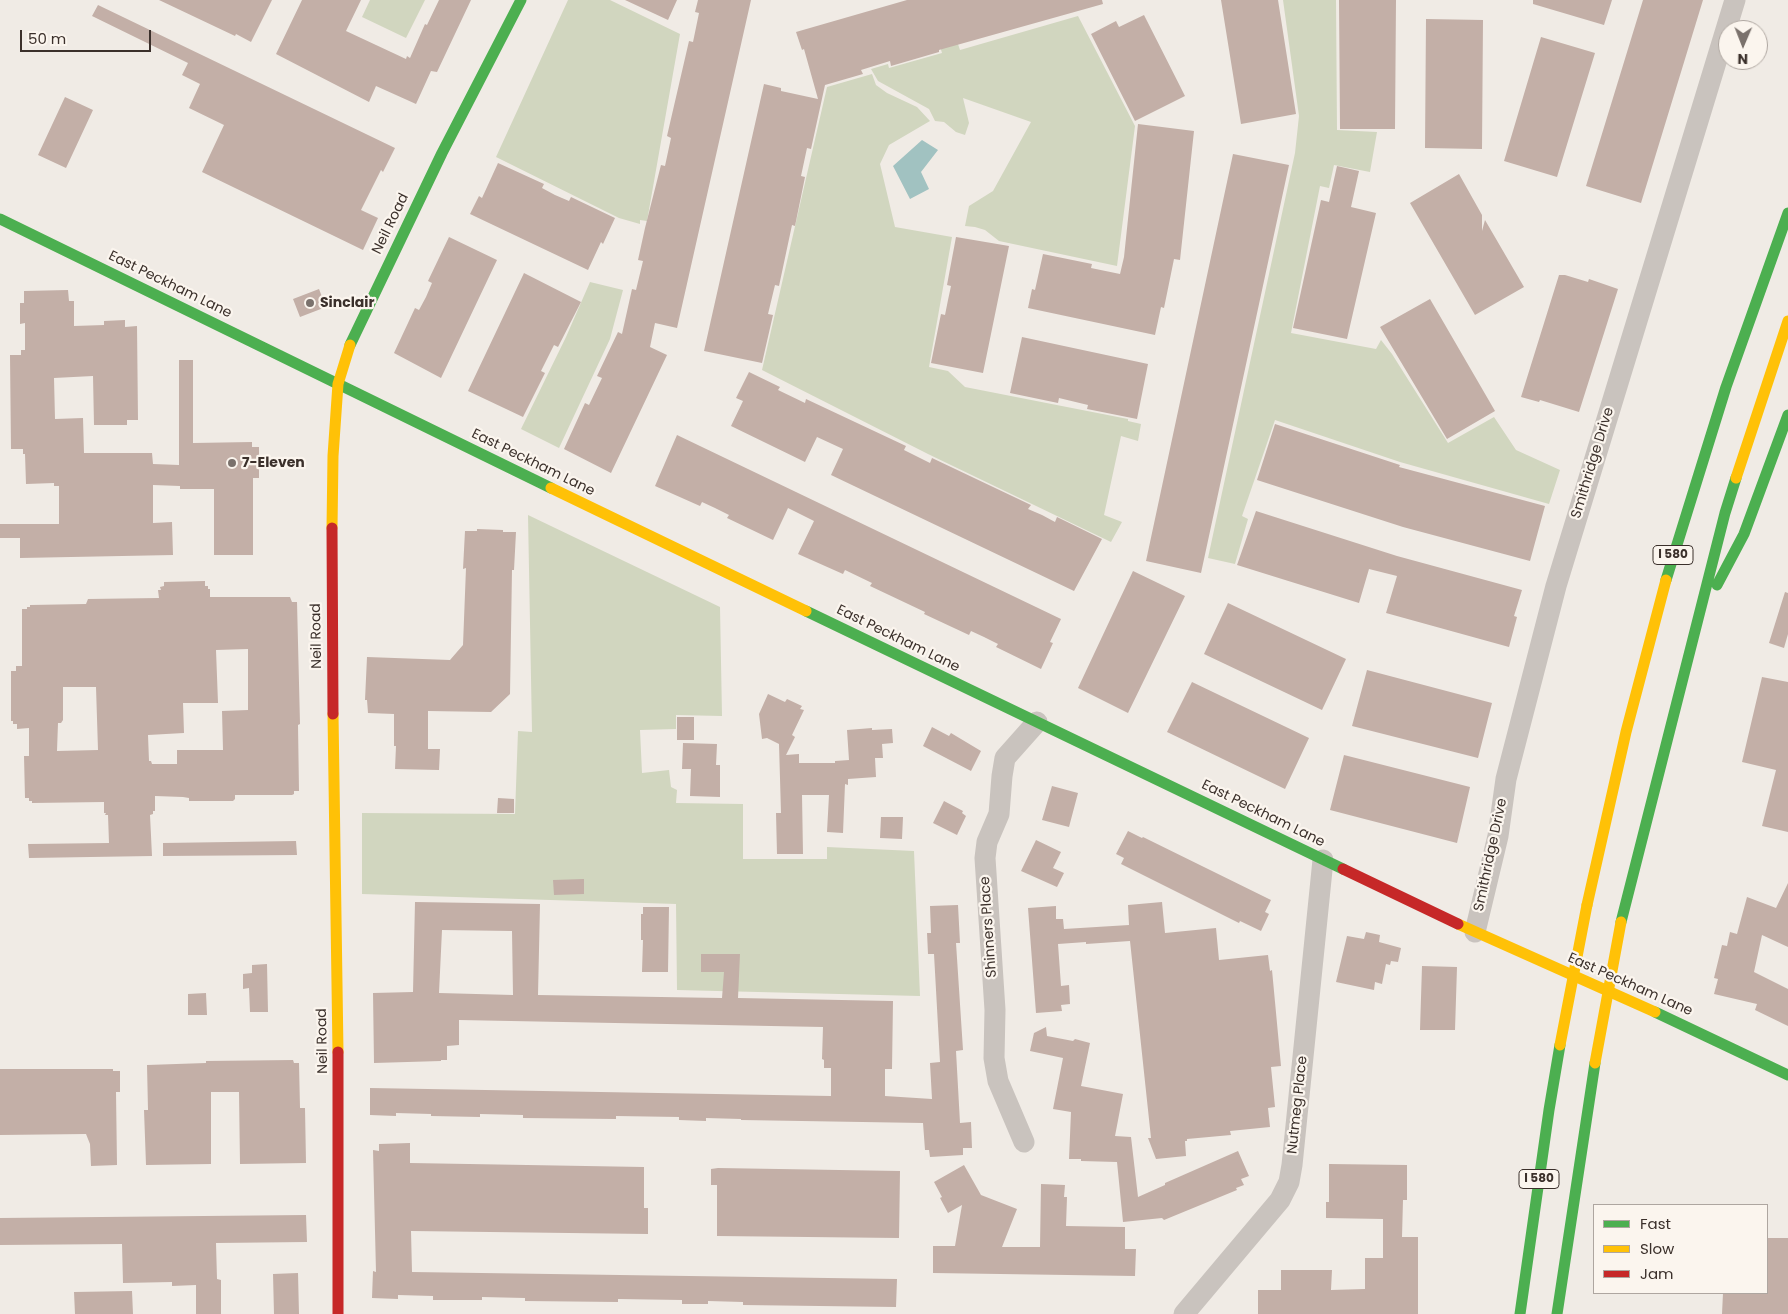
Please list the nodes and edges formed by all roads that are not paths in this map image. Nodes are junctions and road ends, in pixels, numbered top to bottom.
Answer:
1 (521, 0) edge
2 (1735, 0) edge
3 (1788, 213) edge
4 (0, 219) edge
5 (1788, 321) edge
6 (338, 384) junction
7 (1788, 415) edge
8 (1697, 621) junction
9 (1037, 722) junction
10 (1323, 860) junction
11 (1474, 932) junction
12 (1788, 1075) edge
13 (1024, 1142) dead end
14 (338, 1314) edge
15 (1184, 1314) edge
16 (1520, 1314) edge
17 (1557, 1314) edge

1 - 6 main road, Neil Road
2 - 11 street, Smithridge Drive
3 - 16 main road, I 580, bridge
4 - 6 main road, East Peckham Lane
5 - 8 main road, I 580
6 - 9 main road, East Peckham Lane
6 - 14 main road, Neil Road
7 - 8 main road
8 - 17 main road, I 580, bridge
9 - 10 main road, East Peckham Lane
9 - 13 street, Shinners Place
10 - 11 main road, East Peckham Lane
10 - 15 street, Nutmeg Place
11 - 12 main road, East Peckham Lane

